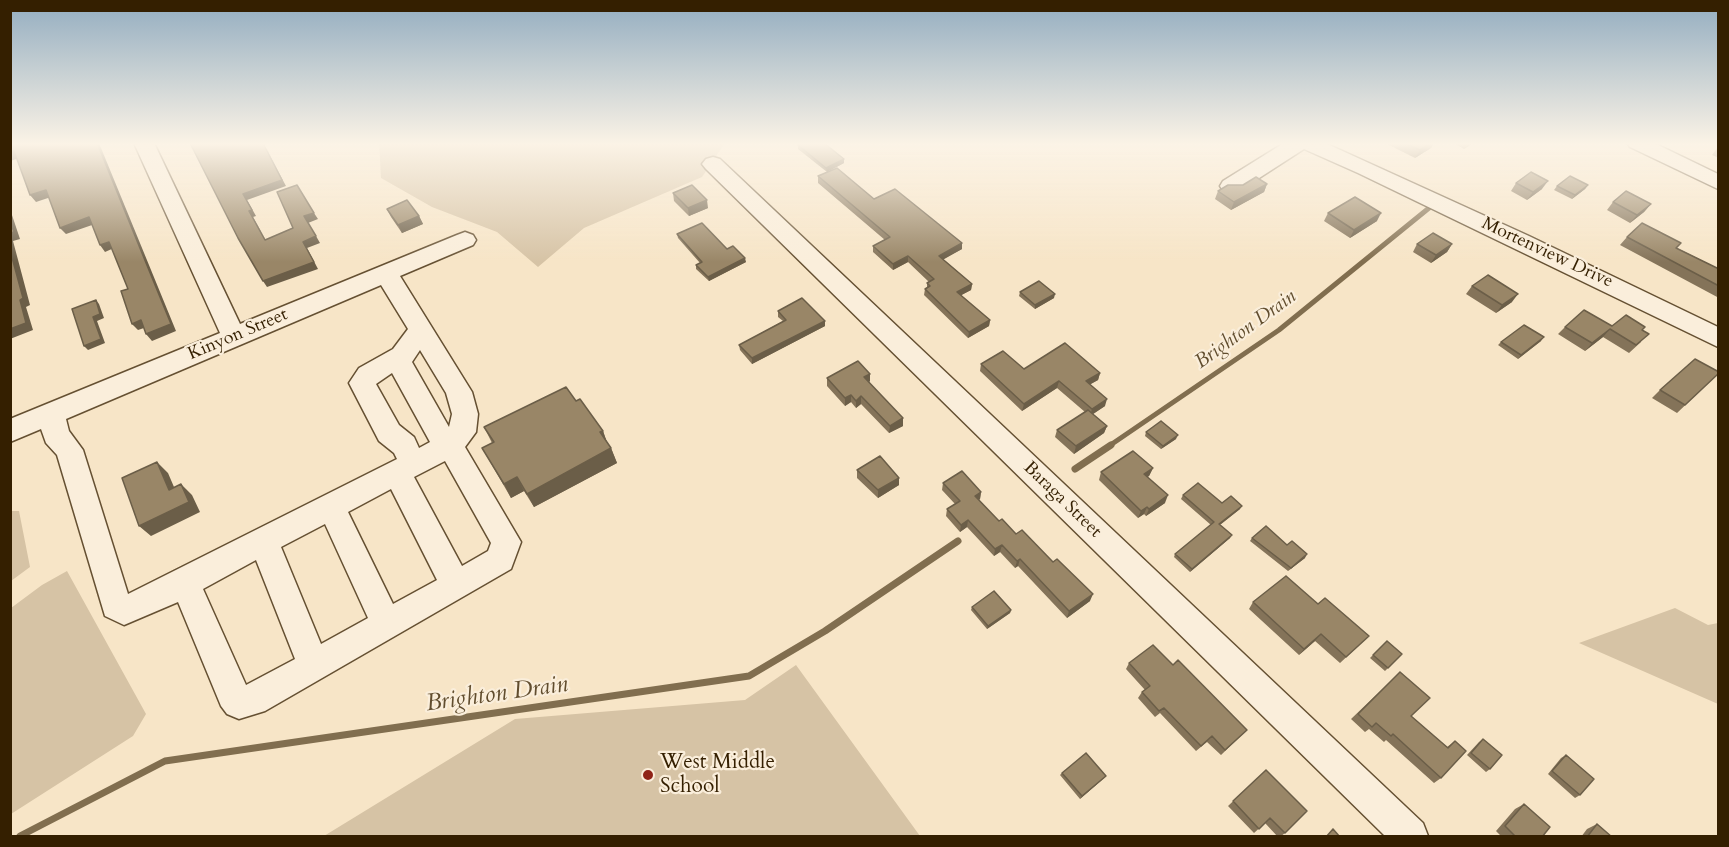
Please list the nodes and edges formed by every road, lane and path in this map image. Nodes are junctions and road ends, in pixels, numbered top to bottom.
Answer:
1 (162, 183) edge
2 (732, 183) edge
3 (1236, 183) edge
4 (1397, 183) edge
5 (1231, 186) edge
6 (465, 240) dead end
7 (386, 273) junction
8 (421, 330) junction
9 (234, 337) junction
10 (1719, 338) edge
11 (397, 359) junction
12 (52, 414) junction
13 (10, 431) edge
14 (449, 446) junction
15 (405, 468) junction
16 (331, 507) junction
17 (264, 542) junction
18 (185, 583) junction
19 (456, 585) junction
20 (387, 624) junction
21 (314, 666) junction
22 (1410, 837) edge

1 - 9 street
2 - 22 street, Baraga Street
3 - 5 street
4 - 10 street, Mortenview Drive
6 - 7 street, Kinyon Street
7 - 8 street
7 - 9 street, Kinyon Street
8 - 11 street
8 - 14 street
9 - 12 street, Kinyon Street
11 - 14 street
11 - 15 street
12 - 13 street, Kinyon Street
12 - 18 street
14 - 15 street
14 - 19 street
15 - 16 street
15 - 19 street
16 - 17 street
16 - 20 street
17 - 18 street
17 - 21 street
18 - 21 street
19 - 20 street
20 - 21 street

